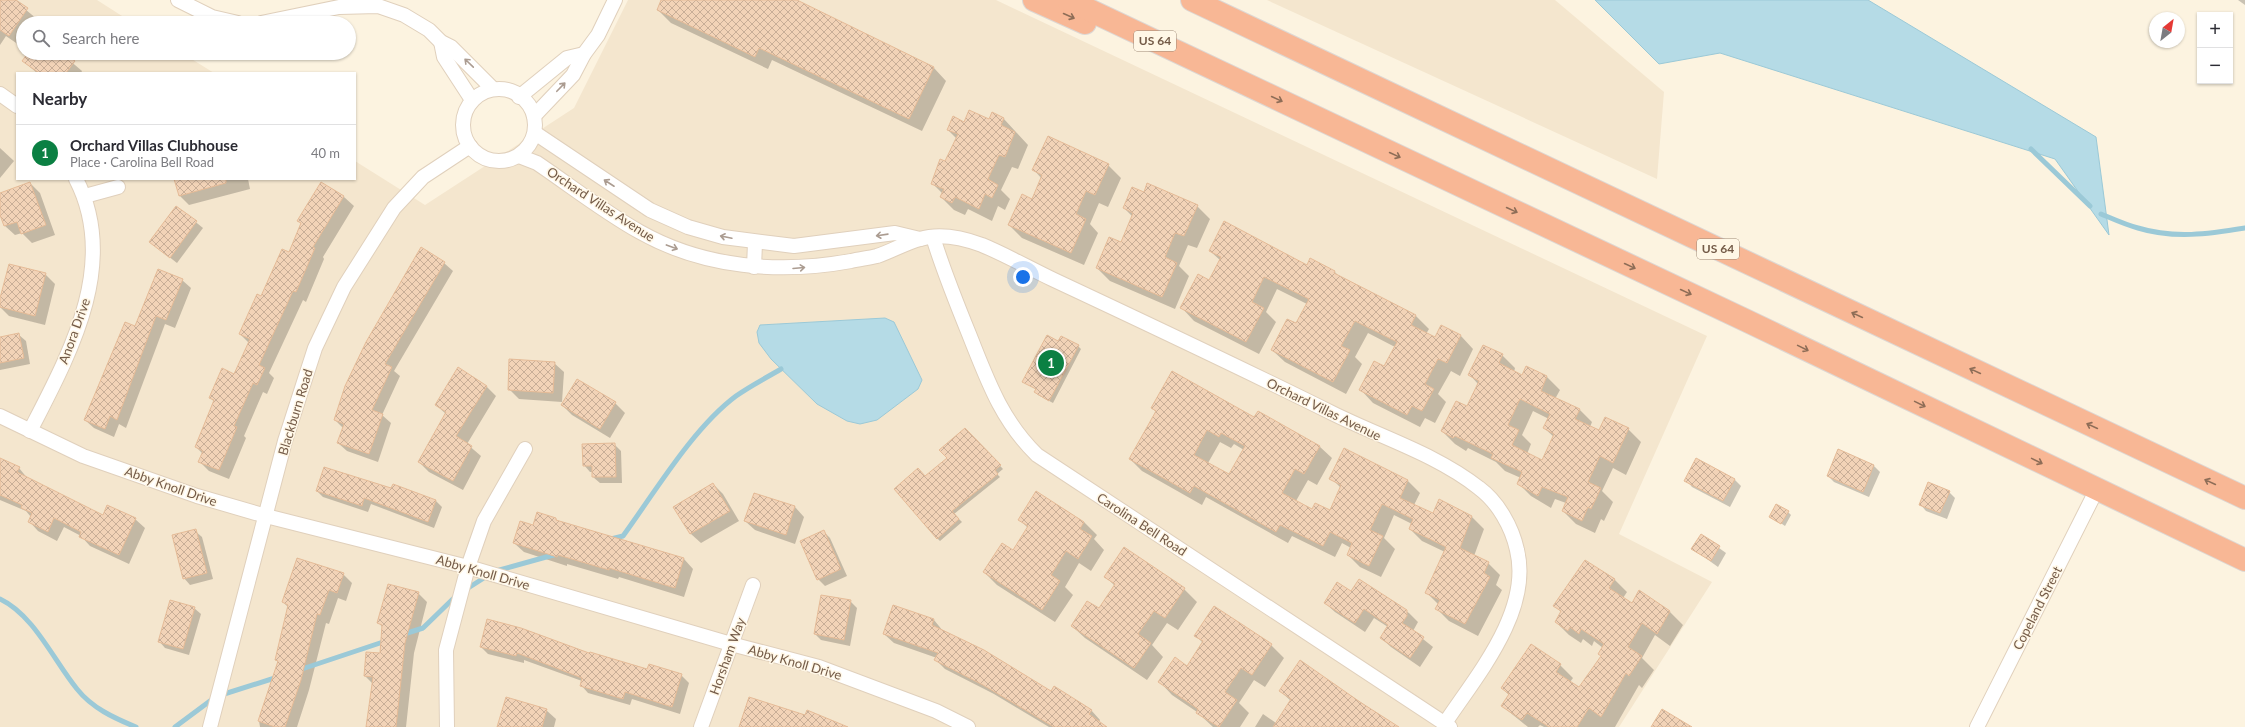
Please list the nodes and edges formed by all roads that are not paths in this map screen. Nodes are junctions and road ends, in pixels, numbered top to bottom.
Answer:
1 (178, 0) edge
2 (615, 0) edge
3 (1034, 0) edge
4 (1068, 0) edge
5 (1192, 0) edge
6 (210, 16) edge
7 (295, 16) edge
8 (441, 42) junction
9 (584, 54) junction
10 (1242, 82) junction
11 (493, 89) junction
12 (0, 94) edge
13 (519, 97) junction
14 (472, 100) junction
15 (16, 105) edge
16 (534, 116) junction
17 (535, 133) junction
18 (470, 146) junction
19 (519, 156) junction
20 (77, 180) edge
21 (118, 187) dead end
22 (85, 196) junction
23 (927, 238) junction
24 (755, 242) junction
25 (754, 267) junction
26 (0, 416) edge
27 (30, 431) junction
28 (525, 449) dead end
29 (2097, 489) junction
30 (2245, 498) edge
31 (266, 516) junction
32 (2245, 560) edge
33 (468, 567) junction
34 (753, 586) dead end
35 (731, 644) junction
36 (1448, 725) edge
37 (210, 727) edge
38 (447, 727) edge
39 (701, 727) edge
40 (968, 727) edge
41 (1977, 727) edge

1 - 6 street
2 - 9 street
3 -> 10 highway
4 - 10 highway, US 64
30 -> 5 highway, US 64
7 - 8 street
11 -> 8 street
8 - 14 street
9 - 13 street
16 -> 9 street
10 -> 29 highway, US 64
11 - 13 street
11 - 14 street
12 - 15 street
13 - 16 street
14 - 18 street
16 - 17 street
17 - 19 street
24 -> 17 street, Orchard Villas Avenue
18 - 19 street
18 - 31 street, Blackburn Road
19 -> 25 street, Orchard Villas Avenue
20 - 22 street, Anora Drive
21 - 22 street
22 - 27 street, Anora Drive
23 -> 24 street, Orchard Villas Avenue
25 -> 23 street, Orchard Villas Avenue
23 - 36 street, Carolina Bell Road
23 - 36 street, Orchard Villas Avenue
24 - 25 street
26 - 27 street, Abby Knoll Drive
27 - 31 street, Abby Knoll Drive
28 - 33 street
29 - 32 highway, US 64
29 - 41 street, Copeland Street
31 - 33 street, Abby Knoll Drive
31 - 37 street, Blackburn Road
33 - 35 street, Abby Knoll Drive
33 - 38 street
34 - 35 street, Horsham Way
35 - 39 street, Horsham Way
35 - 40 street, Abby Knoll Drive

